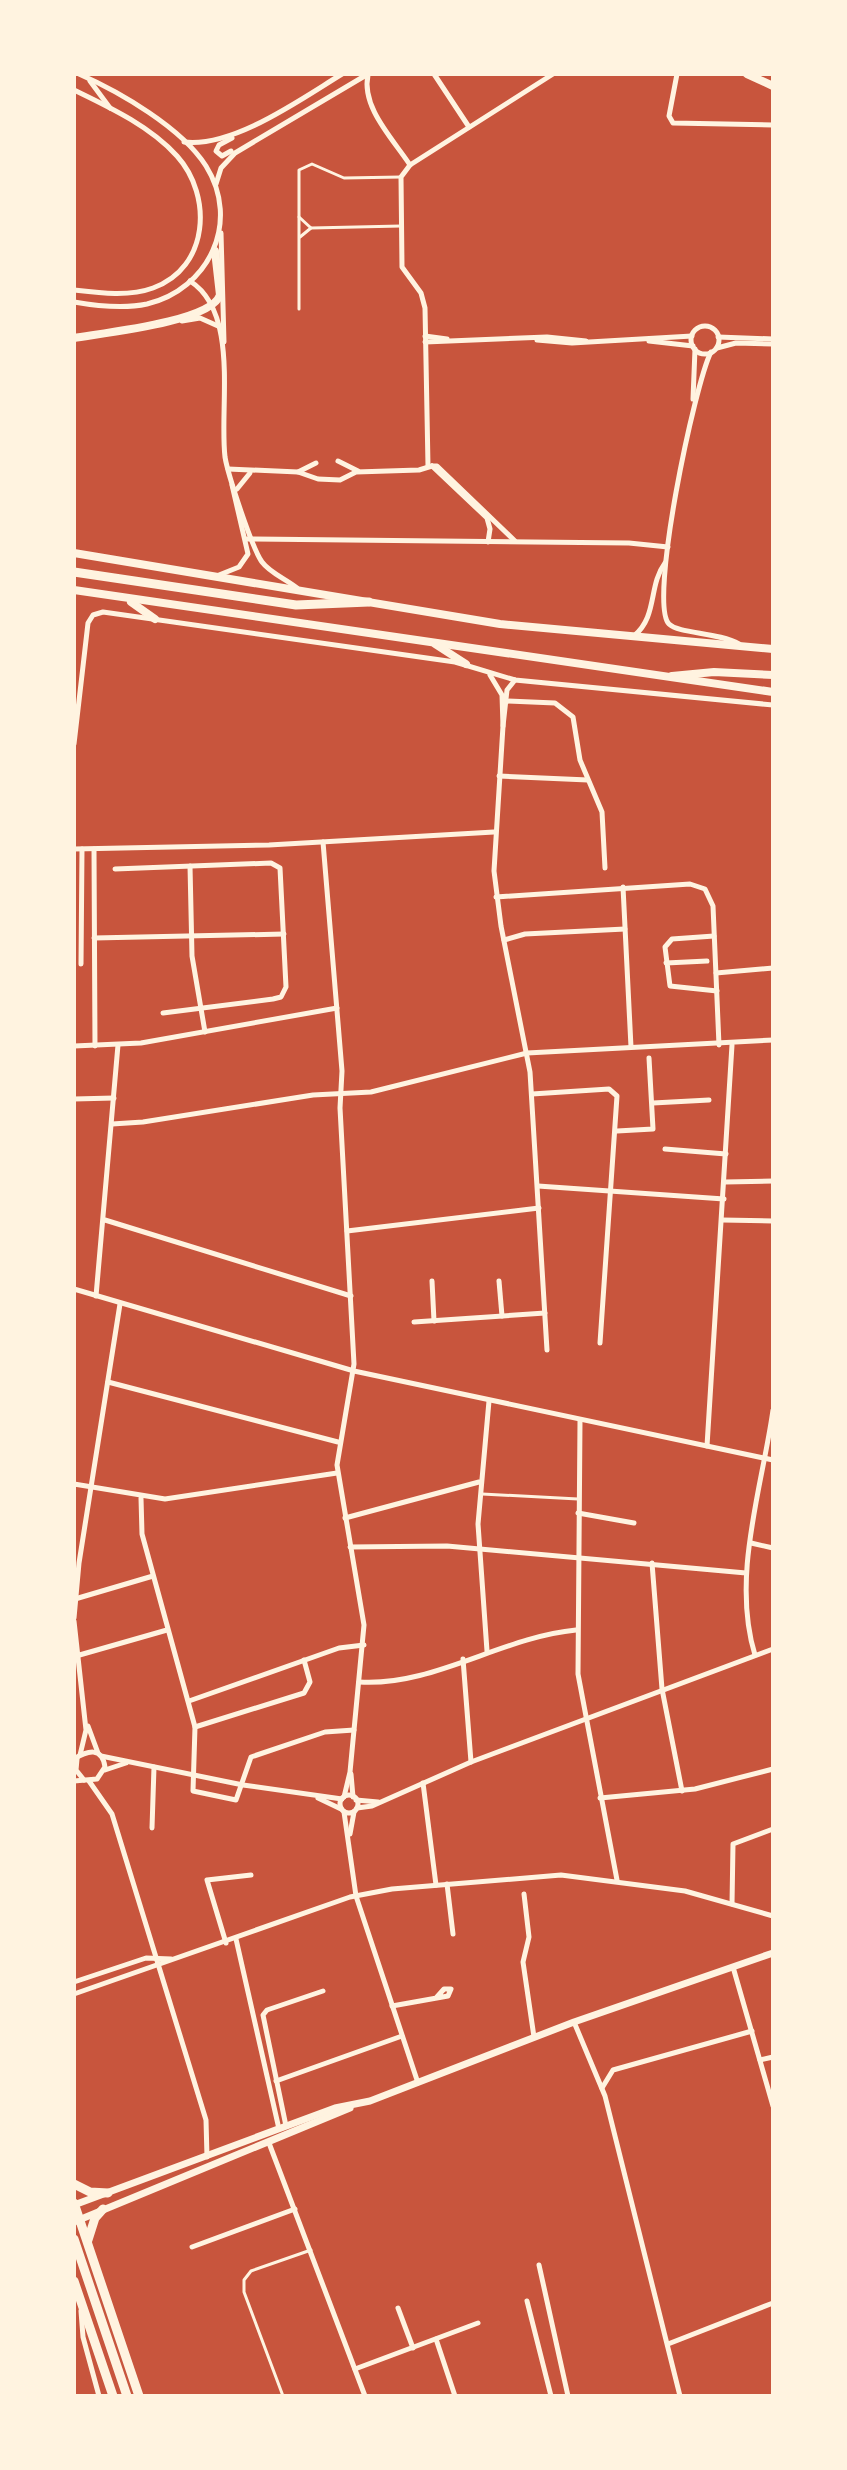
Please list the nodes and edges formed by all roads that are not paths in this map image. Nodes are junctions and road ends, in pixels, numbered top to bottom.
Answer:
1 (342, 74) edge
2 (368, 74) edge
3 (434, 74) edge
4 (553, 74) edge
5 (677, 74) edge
6 (747, 74) edge
7 (82, 75) edge
8 (773, 86) edge
9 (74, 90) edge
10 (111, 109) junction
11 (773, 125) edge
12 (469, 127) junction
13 (235, 134) junction
14 (183, 142) junction
15 (242, 148) junction
16 (410, 165) junction
17 (401, 177) junction
18 (216, 185) junction
19 (298, 215) junction
20 (401, 226) junction
21 (311, 228) junction
22 (220, 230) junction
23 (299, 241) junction
24 (215, 251) junction
25 (190, 281) junction
26 (74, 290) edge
27 (74, 302) edge
28 (212, 307) junction
29 (299, 309) dead end
30 (169, 321) junction
31 (218, 326) junction
32 (692, 336) junction
33 (718, 337) junction
34 (74, 338) edge
35 (425, 339) junction
36 (648, 341) junction
37 (773, 341) edge
38 (223, 347) junction
39 (694, 348) junction
40 (714, 350) junction
41 (693, 400) junction
42 (338, 461) dead end
43 (316, 463) dead end
44 (430, 466) junction
45 (228, 469) junction
46 (298, 472) junction
47 (359, 472) junction
48 (251, 473) junction
49 (232, 484) junction
50 (237, 490) junction
51 (250, 539) junction
52 (488, 542) junction
53 (515, 542) junction
54 (668, 547) junction
55 (74, 553) edge
56 (665, 562) junction
57 (74, 572) edge
58 (215, 576) junction
59 (74, 590) edge
60 (301, 591) junction
61 (127, 599) junction
62 (369, 602) junction
63 (155, 619) junction
64 (632, 638) junction
65 (431, 641) junction
66 (743, 647) junction
67 (773, 649) edge
68 (466, 664) junction
69 (773, 668) edge
70 (488, 672) junction
71 (747, 672) junction
72 (773, 675) edge
73 (663, 678) junction
74 (515, 680) junction
75 (773, 692) edge
76 (506, 701) junction
77 (773, 705) edge
78 (503, 726) junction
79 (74, 744) edge
80 (499, 776) junction
81 (588, 780) junction
82 (494, 832) junction
83 (323, 842) junction
84 (74, 849) edge
85 (82, 849) junction
86 (94, 849) junction
87 (190, 866) junction
88 (605, 868) dead end
89 (115, 869) dead end
90 (623, 887) junction
91 (496, 897) junction
92 (625, 929) junction
93 (284, 934) junction
94 (191, 936) junction
95 (714, 936) junction
96 (94, 938) junction
97 (504, 940) junction
98 (707, 961) dead end
99 (666, 963) junction
100 (81, 964) dead end
101 (773, 968) edge
102 (716, 973) junction
103 (717, 991) junction
104 (337, 1008) junction
105 (199, 1009) junction
106 (163, 1013) dead end
107 (205, 1032) junction
108 (773, 1040) edge
109 (118, 1045) junction
110 (719, 1045) junction
111 (732, 1045) junction
112 (74, 1046) edge
113 (95, 1046) junction
114 (631, 1047) junction
115 (527, 1053) junction
116 (649, 1058) dead end
117 (340, 1093) junction
118 (532, 1094) junction
119 (114, 1098) junction
120 (74, 1099) edge
121 (709, 1100) dead end
122 (653, 1103) junction
123 (112, 1124) junction
124 (617, 1131) junction
125 (665, 1149) dead end
126 (726, 1154) junction
127 (773, 1181) edge
128 (725, 1182) junction
129 (538, 1186) junction
130 (613, 1191) junction
131 (724, 1199) junction
132 (539, 1208) junction
133 (105, 1220) junction
134 (722, 1220) junction
135 (773, 1221) edge
136 (347, 1231) junction
137 (432, 1281) dead end
138 (499, 1281) dead end
139 (74, 1289) edge
140 (96, 1296) junction
141 (351, 1296) junction
142 (120, 1304) junction
143 (545, 1312) junction
144 (502, 1316) junction
145 (434, 1321) junction
146 (414, 1322) dead end
147 (600, 1343) dead end
148 (547, 1350) dead end
149 (354, 1371) junction
150 (108, 1382) junction
151 (489, 1401) junction
152 (773, 1410) edge
153 (580, 1421) junction
154 (772, 1426) edge
155 (338, 1442) junction
156 (707, 1446) junction
157 (770, 1459) edge
158 (337, 1473) junction
159 (480, 1482) junction
160 (74, 1484) edge
161 (90, 1487) junction
162 (479, 1494) junction
163 (141, 1498) junction
164 (578, 1499) junction
165 (578, 1513) junction
166 (345, 1518) junction
167 (634, 1523) dead end
168 (751, 1543) junction
169 (350, 1547) junction
170 (478, 1548) junction
171 (773, 1548) edge
172 (578, 1556) junction
173 (652, 1563) junction
174 (746, 1573) junction
175 (153, 1576) junction
176 (75, 1599) edge
177 (74, 1620) edge
178 (167, 1630) junction
179 (576, 1630) junction
180 (74, 1640) edge
181 (364, 1645) junction
182 (773, 1649) edge
183 (487, 1651) junction
184 (755, 1655) junction
185 (76, 1656) edge
186 (463, 1659) junction
187 (304, 1660) junction
188 (359, 1682) junction
189 (662, 1689) junction
190 (189, 1701) junction
191 (85, 1718) junction
192 (585, 1719) junction
193 (195, 1727) junction
194 (354, 1730) junction
195 (100, 1755) junction
196 (77, 1757) edge
197 (128, 1762) junction
198 (471, 1762) junction
199 (154, 1767) junction
200 (773, 1769) edge
201 (105, 1770) junction
202 (350, 1772) junction
203 (192, 1775) junction
204 (86, 1780) junction
205 (74, 1781) edge
206 (423, 1783) junction
207 (243, 1785) junction
208 (682, 1791) junction
209 (317, 1798) junction
210 (343, 1798) junction
211 (355, 1798) junction
212 (600, 1798) junction
213 (379, 1803) junction
214 (342, 1810) junction
215 (355, 1810) junction
216 (152, 1828) dead end
217 (773, 1829) edge
218 (349, 1835) junction
219 (251, 1875) dead end
220 (617, 1880) junction
221 (447, 1884) junction
222 (436, 1885) junction
223 (524, 1894) dead end
224 (356, 1896) junction
225 (732, 1904) junction
226 (773, 1916) edge
227 (453, 1934) dead end
228 (236, 1939) junction
229 (226, 1943) junction
230 (773, 1953) edge
231 (158, 1956) junction
232 (171, 1959) junction
233 (123, 1966) junction
234 (161, 1966) junction
235 (733, 1966) junction
236 (123, 1978) junction
237 (74, 1982) edge
238 (323, 1991) dead end
239 (74, 1994) edge
240 (436, 1998) dead end
241 (391, 2006) junction
242 (574, 2022) junction
243 (752, 2031) junction
244 (402, 2036) junction
245 (534, 2037) junction
246 (773, 2057) edge
247 (760, 2060) junction
248 (276, 2081) junction
249 (418, 2083) junction
250 (601, 2089) junction
251 (773, 2106) edge
252 (351, 2107) junction
253 (283, 2127) junction
254 (269, 2143) junction
255 (207, 2157) junction
256 (74, 2184) edge
257 (108, 2193) junction
258 (74, 2205) edge
259 (103, 2209) junction
260 (295, 2209) junction
261 (76, 2220) edge
262 (74, 2239) edge
263 (88, 2243) junction
264 (192, 2247) dead end
265 (311, 2250) junction
266 (539, 2265) dead end
267 (74, 2281) edge
268 (527, 2301) dead end
269 (82, 2302) junction
270 (773, 2303) edge
271 (398, 2308) dead end
272 (478, 2323) dead end
273 (436, 2339) junction
274 (668, 2344) junction
275 (413, 2348) junction
276 (355, 2369) junction
277 (455, 2394) edge
278 (99, 2396) edge
279 (113, 2396) edge
280 (127, 2396) edge
281 (139, 2396) edge
282 (283, 2396) edge
283 (365, 2396) edge
284 (445, 2396) edge
285 (551, 2396) edge
286 (568, 2396) edge
287 (680, 2396) edge

1 - 13 street
2 - 15 street
2 - 16 street
3 - 12 street
4 - 12 street
5 - 11 street
6 - 8 main road
7 - 10 street
7 - 14 street
9 - 10 street
10 - 26 street
12 - 16 street
13 - 14 street
13 - 15 street
14 - 18 street
15 - 18 street
16 - 17 street
17 - 19 lane
17 - 20 street
18 - 22 street
19 - 21 lane
19 - 23 lane
20 - 21 lane
20 - 35 street
21 - 23 lane
22 - 24 street
22 - 38 street
23 - 29 lane
24 - 25 street
24 - 28 main road
25 - 27 street
25 - 28 street
28 - 30 main road
28 - 31 street
30 - 31 street
30 - 34 main road
31 - 38 street
32 - 33 street
32 - 36 street
32 - 39 street
33 - 37 street
33 - 40 street
35 - 36 street
35 - 44 street
36 - 39 street
37 - 40 street
38 - 45 street
39 - 40 street
39 - 41 street
40 - 41 street
41 - 54 street
42 - 47 street
43 - 46 street
44 - 47 street
44 - 52 street
44 - 53 street
45 - 48 street
45 - 49 street
46 - 47 street
46 - 48 street
48 - 50 street
49 - 50 street
49 - 51 street
50 - 51 street
51 - 52 street
51 - 58 street
51 - 60 street
52 - 53 street
53 - 54 street
54 - 56 street
55 - 58 main road
56 - 64 street
56 - 66 street
57 - 62 highway
58 - 60 main road
59 - 61 main road
60 - 62 main road
61 - 63 main road
61 - 65 main road
62 - 64 main road
63 - 68 street
63 - 79 street
64 - 66 main road
65 - 68 main road
65 - 73 main road
66 - 67 main road
68 - 70 street
69 - 71 main road
70 - 74 street
70 - 78 street
71 - 72 main road
71 - 73 main road
73 - 75 main road
74 - 76 street
74 - 77 street
76 - 78 street
76 - 81 street
78 - 80 street
80 - 81 street
80 - 82 street
81 - 88 street
82 - 83 street
82 - 91 street
83 - 86 street
83 - 104 street
84 - 85 street
85 - 86 street
85 - 100 street
86 - 96 street
87 - 89 street
87 - 93 street
87 - 94 street
90 - 91 street
90 - 92 street
90 - 95 street
91 - 97 street
92 - 97 street
92 - 114 street
93 - 94 street
93 - 105 street
94 - 96 street
94 - 105 street
95 - 99 street
95 - 102 street
96 - 113 street
97 - 115 street
98 - 99 street
99 - 103 street
101 - 102 street
102 - 103 street
103 - 110 street
104 - 107 street
104 - 117 street
105 - 106 street
105 - 107 street
107 - 109 street
108 - 111 street
109 - 113 street
109 - 119 street
110 - 111 street
110 - 114 street
111 - 126 street
112 - 113 street
114 - 115 street
115 - 117 street
115 - 118 street
116 - 122 street
117 - 123 street
117 - 136 street
118 - 124 street
118 - 129 street
119 - 120 street
119 - 123 street
121 - 122 street
122 - 124 street
123 - 133 street
124 - 130 street
125 - 126 street
126 - 128 street
127 - 128 street
128 - 131 street
129 - 130 street
129 - 132 street
130 - 131 street
130 - 147 street
131 - 134 street
132 - 136 street
132 - 143 street
133 - 140 street
133 - 141 street
134 - 135 street
134 - 156 street
136 - 141 street
137 - 145 street
138 - 144 street
139 - 140 street
140 - 142 street
141 - 149 street
142 - 149 street
142 - 150 street
143 - 144 street
143 - 148 street
144 - 145 street
145 - 146 street
149 - 151 street
149 - 155 street
150 - 155 street
150 - 161 street
151 - 153 street
151 - 159 street
152 - 154 street
153 - 156 street
153 - 164 street
154 - 157 street
155 - 158 street
156 - 157 street
157 - 168 street
158 - 163 street
158 - 166 street
159 - 162 street
159 - 166 street
160 - 161 street
161 - 163 street
161 - 176 street
162 - 164 lane
162 - 170 street
163 - 175 street
164 - 165 street
165 - 167 street
165 - 172 street
166 - 169 street
168 - 171 street
168 - 174 street
169 - 170 street
169 - 181 street
170 - 172 street
170 - 183 street
172 - 173 street
172 - 179 street
173 - 174 street
173 - 189 street
174 - 184 street
175 - 176 street
175 - 178 street
176 - 177 street
177 - 180 street
178 - 185 street
178 - 190 street
179 - 183 street
179 - 192 street
180 - 185 street
181 - 187 street
181 - 188 street
182 - 184 street
183 - 186 street
184 - 189 street
185 - 191 street
186 - 188 street
186 - 198 street
187 - 190 street
187 - 193 street
188 - 194 street
189 - 192 street
189 - 208 street
190 - 193 street
191 - 195 street
191 - 196 street
192 - 198 street
192 - 212 street
193 - 203 street
194 - 202 street
194 - 207 street
195 - 196 street
195 - 197 street
195 - 201 street
196 - 204 street
197 - 199 street
197 - 201 street
198 - 206 street
199 - 203 street
199 - 216 street
200 - 208 street
201 - 204 street
202 - 210 street
202 - 211 street
203 - 207 street
203 - 207 street
204 - 205 street
204 - 231 street
206 - 213 street
206 - 222 street
207 - 209 street
208 - 212 street
209 - 210 street
209 - 214 street
210 - 211 street
210 - 214 street
211 - 213 street
211 - 215 street
212 - 220 street
213 - 215 street
214 - 215 street
214 - 218 street
215 - 218 street
217 - 225 street
218 - 224 street
219 - 229 street
220 - 221 street
220 - 225 street
221 - 222 street
221 - 227 street
222 - 224 street
223 - 245 street
224 - 228 street
224 - 241 street
225 - 226 street
228 - 229 street
228 - 253 street
229 - 232 street
230 - 235 street
231 - 232 street
231 - 233 street
231 - 234 street
232 - 234 street
233 - 236 street
233 - 237 street
234 - 236 street
234 - 255 street
235 - 242 street
235 - 243 street
236 - 239 street
238 - 248 street
240 - 241 street
241 - 244 street
242 - 245 street
242 - 250 street
243 - 247 street
243 - 250 street
244 - 248 street
244 - 249 street
245 - 249 street
246 - 247 street
247 - 251 street
248 - 253 street
249 - 252 street
250 - 274 street
252 - 253 street
252 - 254 street
253 - 255 street
254 - 259 street
254 - 260 street
255 - 257 street
256 - 257 highway
257 - 258 street
258 - 261 highway
259 - 261 street
259 - 263 highway
260 - 264 street
260 - 265 street
261 - 263 highway
262 - 280 highway
263 - 281 highway
265 - 276 street
265 - 282 lane
266 - 286 street
267 - 269 highway
268 - 285 street
269 - 278 street
269 - 279 highway
270 - 274 street
271 - 275 street
272 - 273 street
273 - 275 street
273 - 277 street
274 - 287 street
275 - 276 street
276 - 283 street
277 - 284 street

